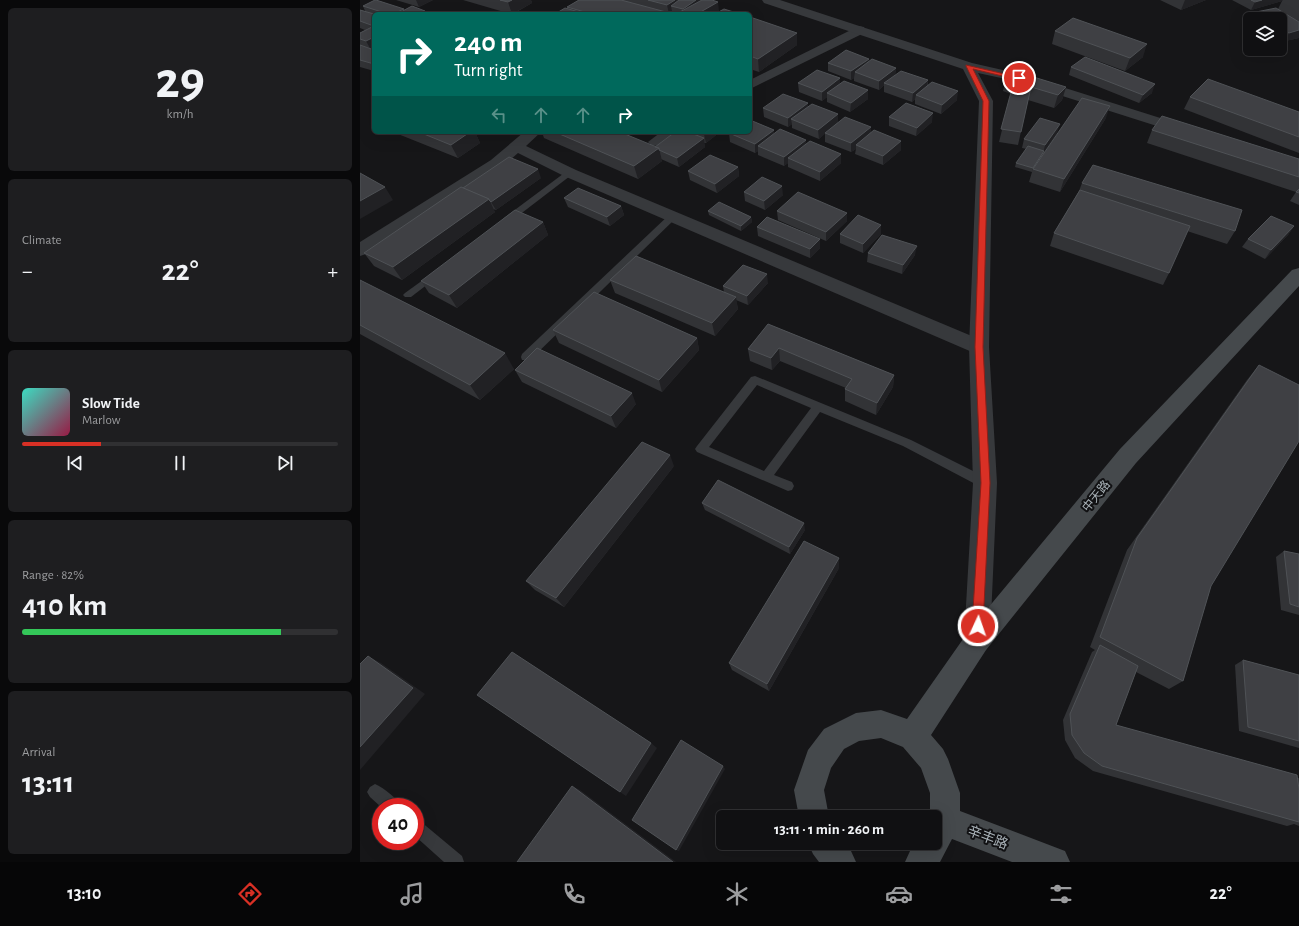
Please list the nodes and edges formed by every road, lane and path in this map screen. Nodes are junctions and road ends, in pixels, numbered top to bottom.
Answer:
1 (768, 0) edge
2 (859, 30) junction
3 (968, 66) junction
4 (752, 84) edge
5 (530, 134) edge
6 (668, 134) edge
7 (1201, 135) edge
8 (656, 142) dead end
9 (515, 146) junction
10 (570, 173) junction
11 (673, 216) junction
12 (502, 224) edge
13 (360, 250) edge
14 (439, 271) edge
15 (1299, 274) edge
16 (408, 294) dead end
17 (979, 347) junction
18 (526, 357) edge
19 (818, 406) junction
20 (766, 477) junction
21 (985, 483) junction
22 (788, 486) dead end
23 (977, 642) junction
24 (913, 736) junction
25 (376, 792) dead end
26 (383, 798) edge
27 (813, 810) edge
28 (942, 811) edge
29 (424, 834) edge
30 (942, 835) edge
31 (830, 850) edge
32 (930, 850) edge
33 (456, 862) edge
34 (840, 862) edge
35 (921, 862) edge
36 (1054, 862) edge

1 - 2 street
2 - 3 street
2 - 4 street
3 - 7 street
3 - 17 street
5 - 9 street
6 - 8 street
9 - 10 street
9 - 13 street
10 - 11 street
10 - 12 lane
11 - 17 street
11 - 18 lane
14 - 16 lane
15 - 23 main road, 中天路
17 - 21 street
19 - 20 lane
19 - 20 lane
19 - 21 lane
20 - 22 lane
21 - 23 street
23 - 24 main road, 中天路
24 - 27 main road
24 - 28 main road
25 - 26 lane
29 - 33 lane
30 - 36 main road, 辛丰路
31 - 34 main road
32 - 35 main road

